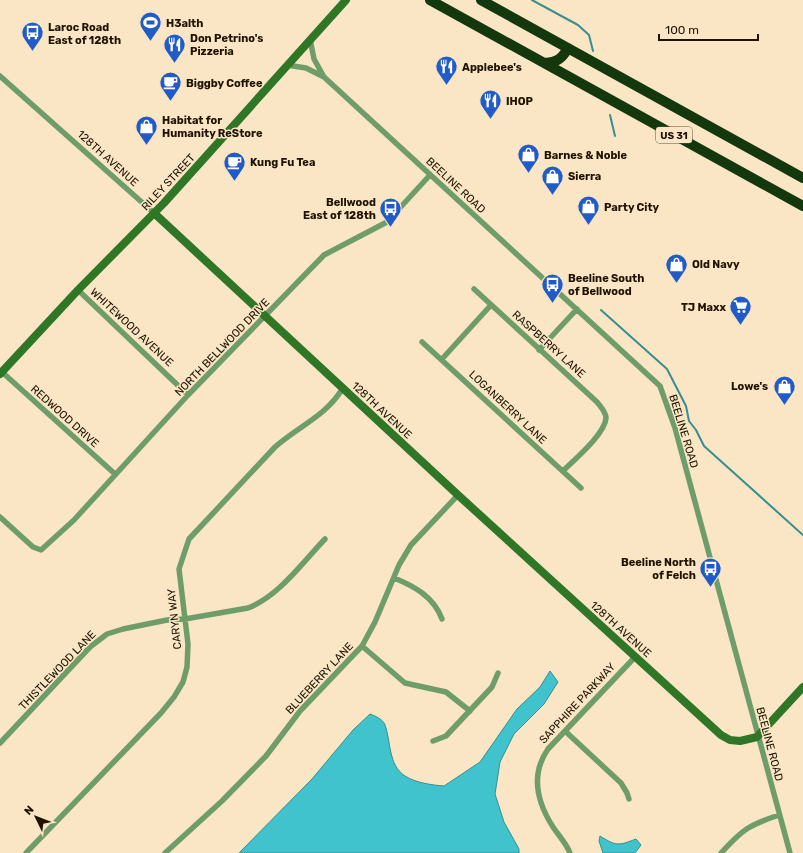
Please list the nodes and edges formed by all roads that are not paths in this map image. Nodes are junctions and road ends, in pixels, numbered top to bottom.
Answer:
1 (346, 0) edge
2 (430, 0) edge
3 (481, 0) edge
4 (310, 39) junction
5 (568, 48) junction
6 (545, 63) junction
7 (288, 65) junction
8 (0, 76) edge
9 (324, 77) junction
10 (430, 175) junction
11 (803, 178) edge
12 (803, 206) edge
13 (154, 213) junction
14 (474, 289) dead end
15 (78, 290) junction
16 (491, 305) junction
17 (577, 309) junction
18 (265, 316) junction
19 (422, 342) dead end
20 (539, 350) junction
21 (442, 359) junction
22 (1, 373) edge
23 (343, 388) junction
24 (188, 395) junction
25 (563, 472) junction
26 (115, 474) junction
27 (581, 488) dead end
28 (458, 495) junction
29 (0, 517) edge
30 (325, 539) dead end
31 (394, 578) junction
32 (185, 619) junction
33 (442, 619) dead end
34 (362, 646) junction
35 (635, 657) junction
36 (498, 673) dead end
37 (803, 687) edge
38 (470, 711) junction
39 (564, 731) junction
40 (757, 737) junction
41 (433, 741) dead end
42 (0, 743) edge
43 (629, 799) dead end
44 (779, 815) junction
45 (26, 853) edge
46 (165, 853) edge
47 (570, 853) edge
48 (721, 853) edge
49 (790, 853) edge

1 - 4 street, RILEY STREET
2 - 6 highway, US 31
3 - 5 highway, US 31
4 - 7 street, RILEY STREET
4 - 9 street, BEELINE ROAD
5 - 6 highway
5 - 11 highway, US 31
6 - 12 highway, US 31
7 - 9 street, BEELINE ROAD
7 - 13 street, RILEY STREET
8 - 13 street, 128TH AVENUE
9 - 10 street, BEELINE ROAD
10 - 17 street, BEELINE ROAD
10 - 18 street, NORTH BELLWOOD DRIVE
13 - 15 street, RILEY STREET
13 - 18 street, 128TH AVENUE
14 - 16 street, RASPBERRY LANE
15 - 22 street, RILEY STREET
15 - 24 street, WHITEWOOD AVENUE
16 - 20 street, RASPBERRY LANE
16 - 21 street
17 - 20 street
17 - 40 street, BEELINE ROAD
18 - 23 street, 128TH AVENUE
18 - 24 street, NORTH BELLWOOD DRIVE
19 - 21 street, LOGANBERRY LANE
20 - 25 street, RASPBERRY LANE
21 - 25 street, LOGANBERRY LANE
22 - 26 street, REDWOOD DRIVE
23 - 28 street, 128TH AVENUE
23 - 32 street, CARYN WAY
24 - 26 street, NORTH BELLWOOD DRIVE
25 - 27 street, LOGANBERRY LANE
26 - 29 street, NORTH BELLWOOD DRIVE
28 - 31 street, BLUEBERRY LANE
28 - 35 street, 128TH AVENUE
30 - 32 street, THISTLEWOOD LANE
31 - 33 street
31 - 34 street, BLUEBERRY LANE
32 - 42 street, THISTLEWOOD LANE
32 - 45 street, CARYN WAY
34 - 38 street
34 - 46 street, BLUEBERRY LANE
35 - 39 street, SAPPHIRE PARKWAY
35 - 40 street, 128TH AVENUE
36 - 38 street
37 - 40 street
38 - 41 street
39 - 43 street
39 - 47 street, SAPPHIRE PARKWAY
40 - 44 street, BEELINE ROAD
44 - 48 street
44 - 49 street, BEELINE ROAD

